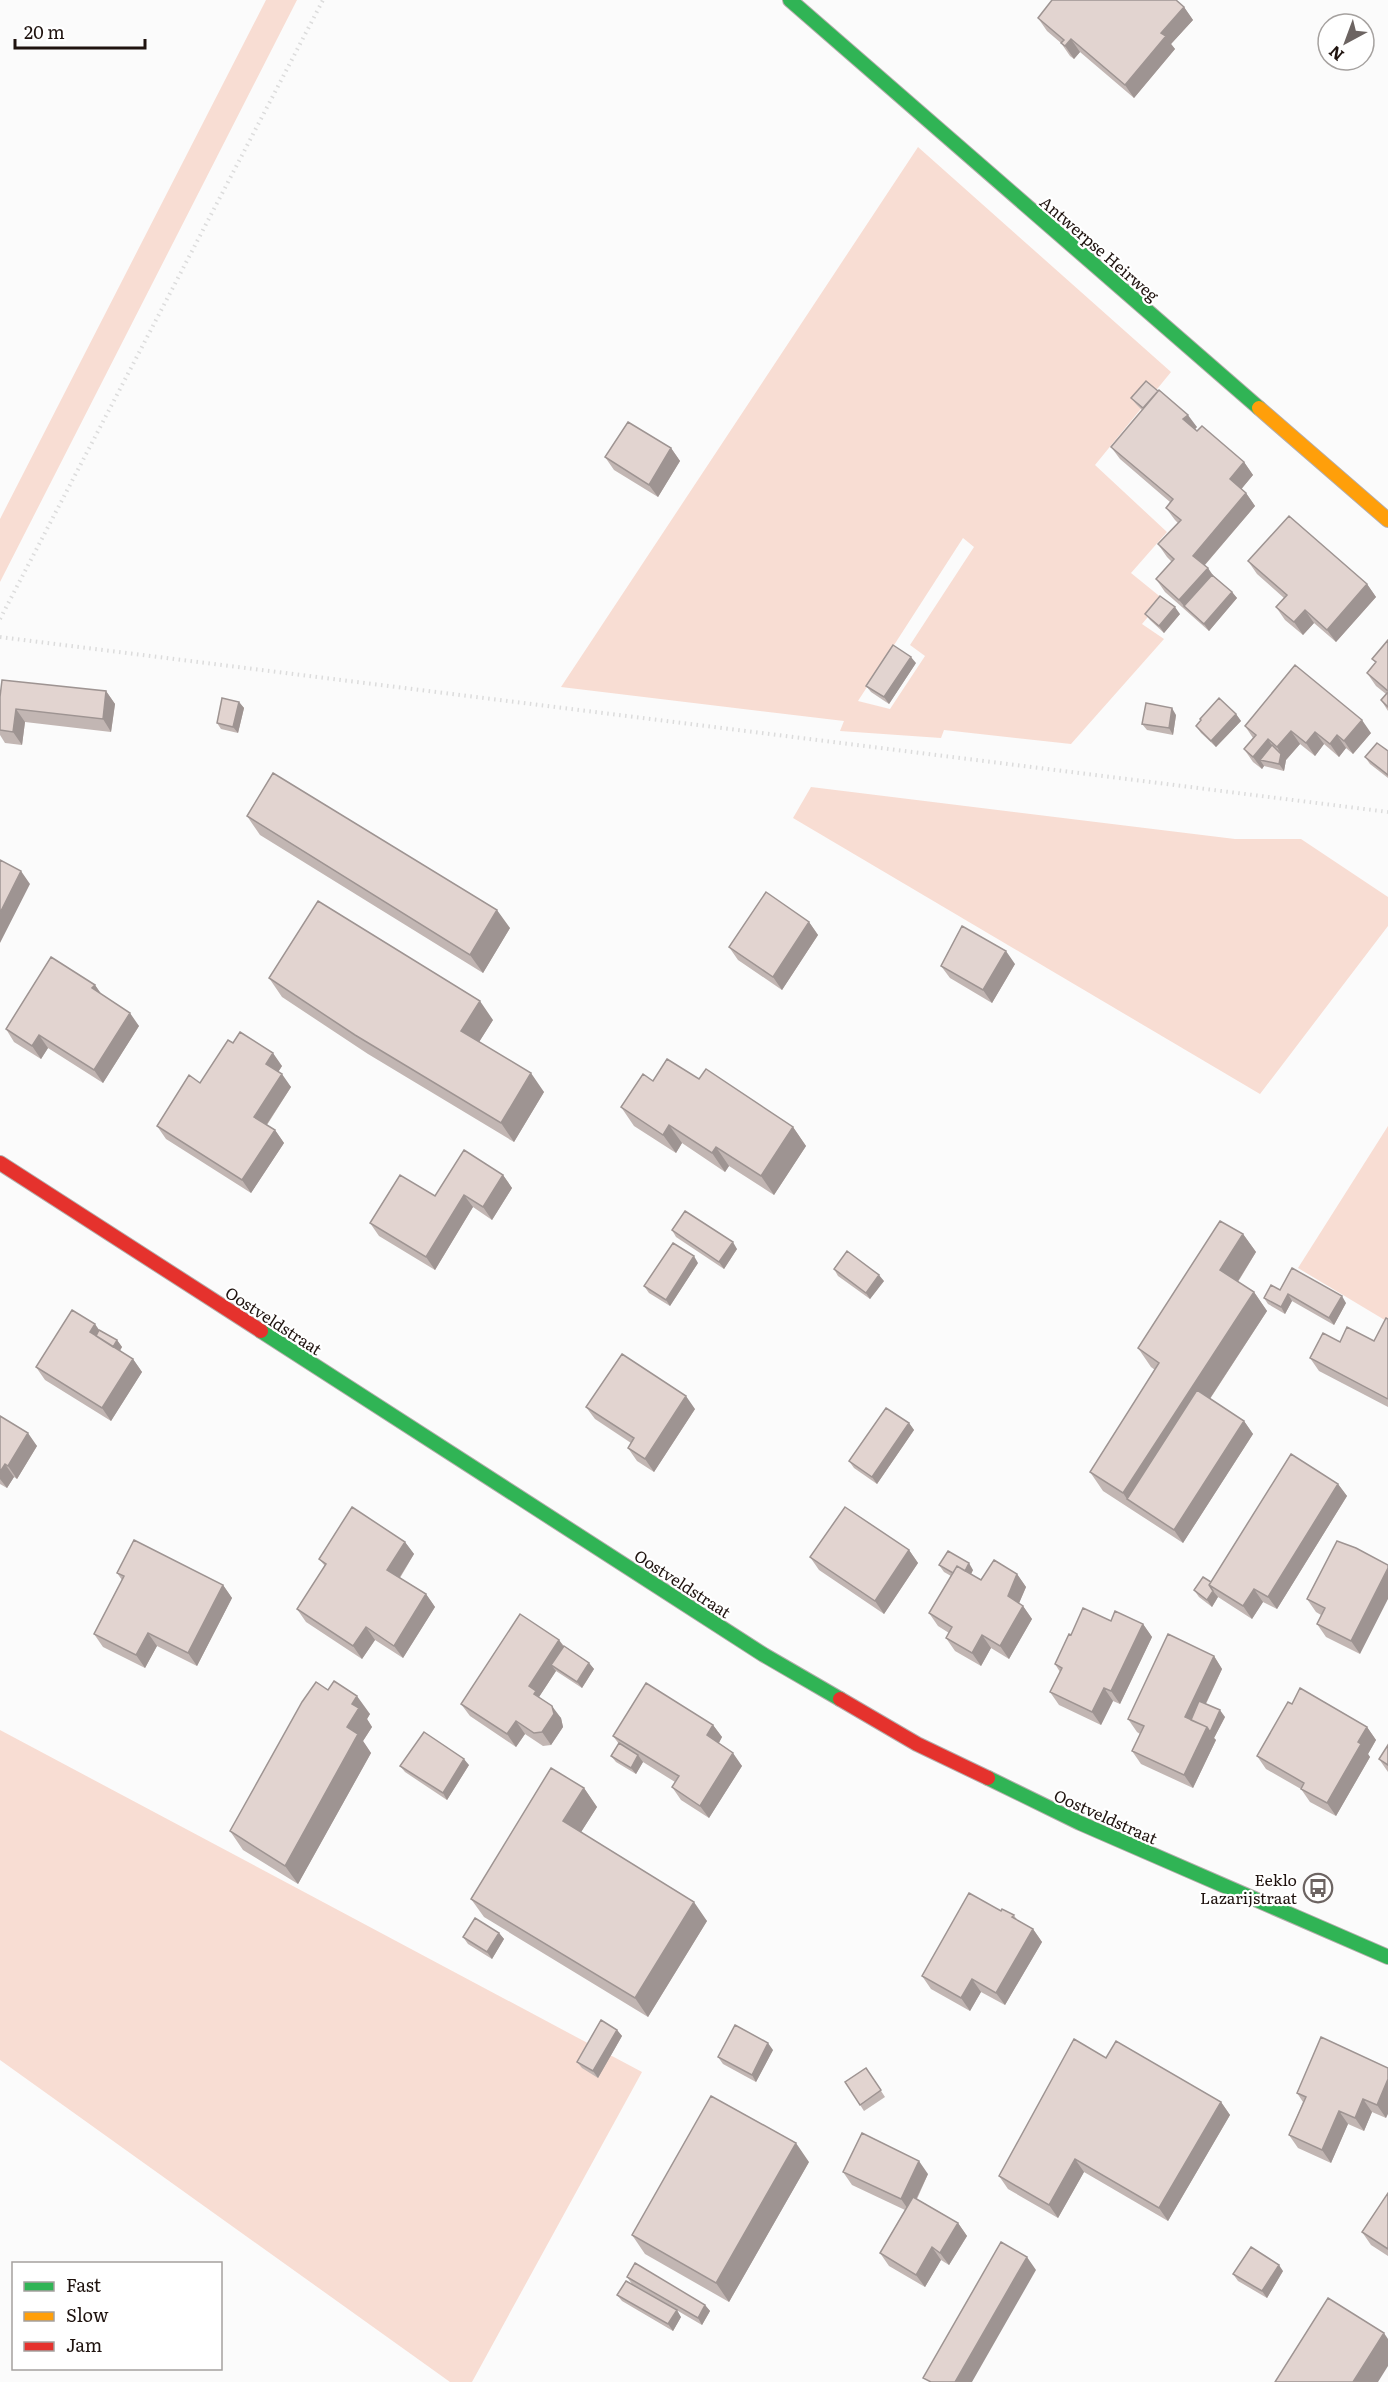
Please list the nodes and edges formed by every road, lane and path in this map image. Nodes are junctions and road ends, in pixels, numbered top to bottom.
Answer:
1 (323, 0) edge
2 (790, 0) edge
3 (1388, 520) edge
4 (0, 619) edge
5 (0, 637) edge
6 (1388, 812) edge
7 (0, 1163) edge
8 (1388, 1957) edge

1 - 4 path
2 - 3 street, Antwerpse Heirweg
5 - 6 path
7 - 8 street, Oostveldstraat

